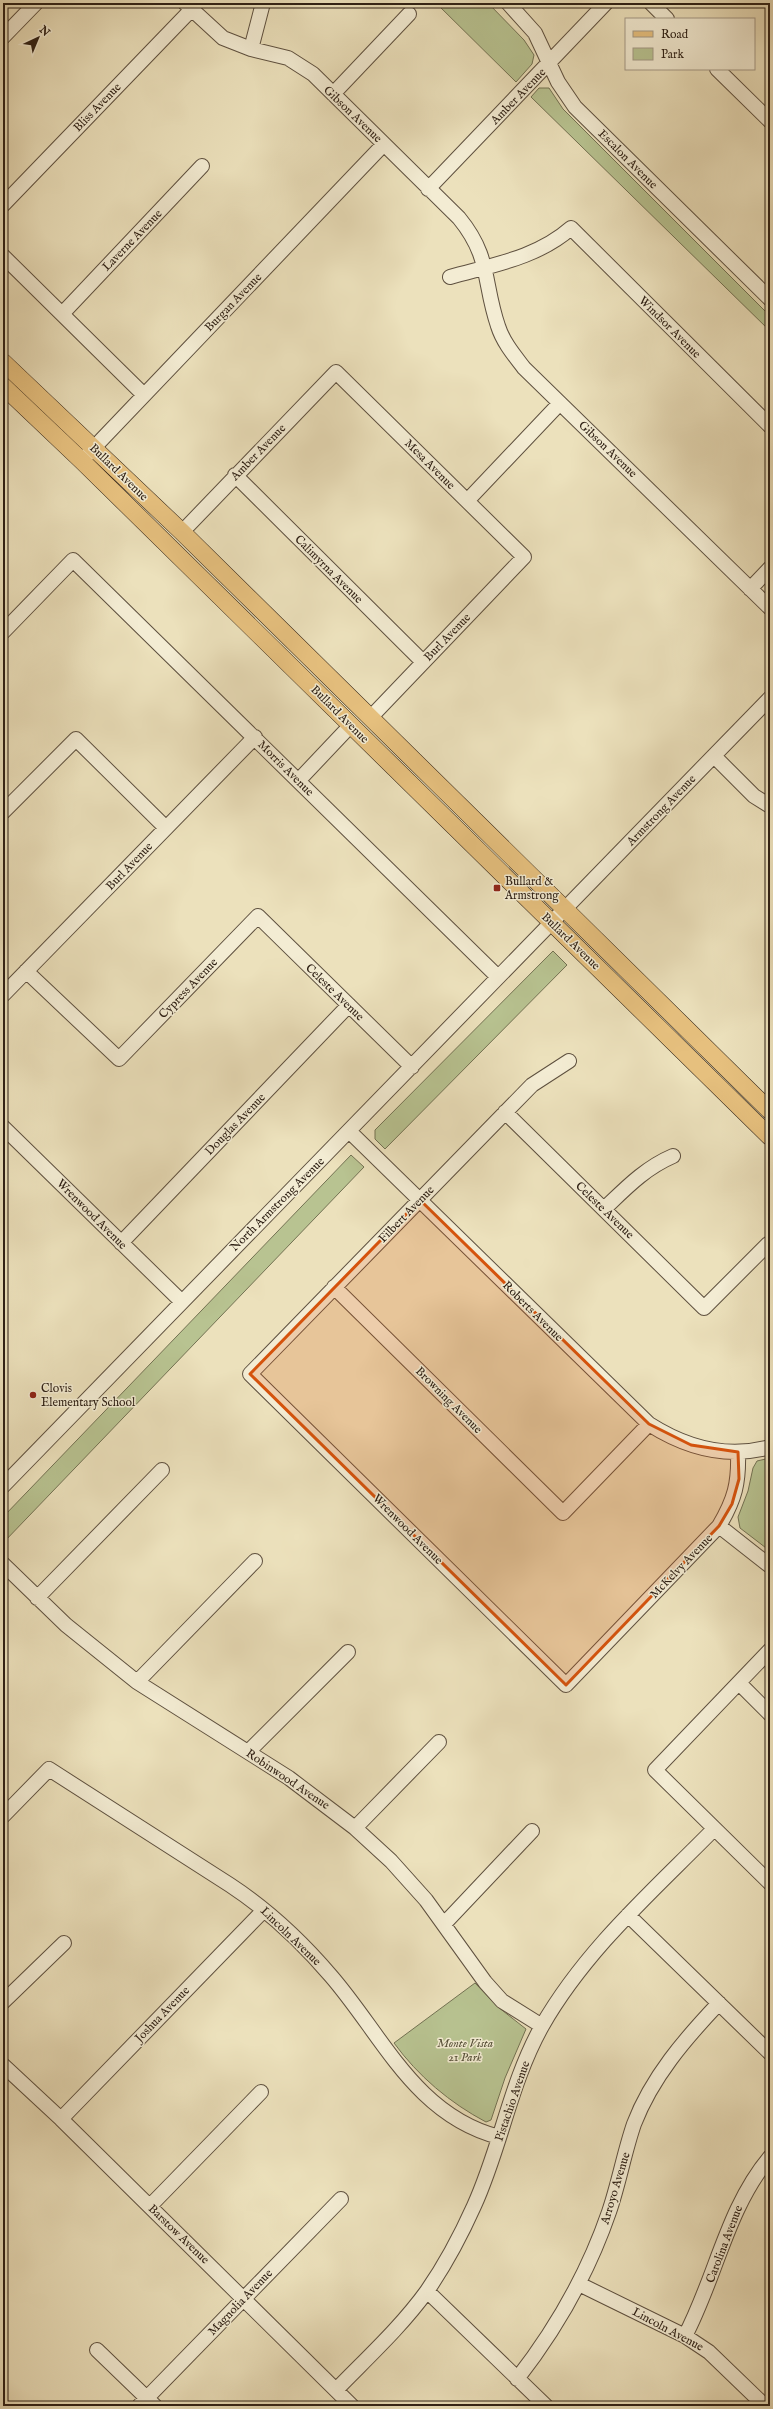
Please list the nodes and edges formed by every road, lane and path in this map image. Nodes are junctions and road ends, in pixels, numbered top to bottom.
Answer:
1 (36, 3) edge
2 (263, 3) edge
3 (508, 3) edge
4 (606, 3) edge
5 (650, 3) edge
6 (189, 6) edge
7 (409, 14) dead end
8 (666, 18) edge
9 (3, 38) edge
10 (251, 49) junction
11 (550, 63) junction
12 (718, 70) edge
13 (333, 94) junction
14 (770, 121) edge
15 (384, 144) junction
16 (202, 166) dead end
17 (428, 188) junction
18 (3, 205) edge
19 (3, 256) edge
20 (485, 267) junction
21 (450, 277) dead end
22 (770, 299) edge
23 (62, 314) junction
24 (3, 362) edge
25 (336, 372) joint
26 (3, 386) edge
27 (144, 395) junction
28 (560, 403) junction
29 (770, 426) edge
30 (94, 448) junction
31 (82, 460) junction
32 (235, 475) junction
33 (467, 501) junction
34 (182, 532) junction
35 (524, 557) joint
36 (770, 568) edge
37 (750, 589) junction
38 (770, 608) edge
39 (3, 632) edge
40 (286, 661) junction
41 (423, 662) junction
42 (770, 698) edge
43 (370, 718) junction
44 (351, 725) junction
45 (255, 737) junction
46 (714, 756) junction
47 (299, 780) junction
48 (6, 804) edge
49 (770, 806) edge
50 (166, 828) junction
51 (565, 910) junction
52 (258, 916) joint
53 (552, 923) junction
54 (26, 971) junction
55 (498, 978) junction
56 (3, 995) edge
57 (349, 1005) junction
58 (569, 1061) dead end
59 (412, 1068) junction
60 (770, 1111) edge
61 (505, 1112) junction
62 (3, 1127) edge
63 (350, 1132) junction
64 (770, 1137) edge
65 (673, 1156) dead end
66 (420, 1200) junction
67 (604, 1209) junction
68 (121, 1243) junction
69 (769, 1245) edge
70 (334, 1287) junction
71 (181, 1301) junction
72 (250, 1374) joint
73 (649, 1424) junction
74 (770, 1447) edge
75 (738, 1452) junction
76 (162, 1470) dead end
77 (3, 1486) edge
78 (720, 1526) junction
79 (255, 1561) dead end
80 (3, 1564) edge
81 (770, 1566) edge
82 (37, 1598) junction
83 (770, 1650) edge
84 (348, 1652) dead end
85 (137, 1682) junction
86 (739, 1683) junction
87 (566, 1685) joint
88 (770, 1714) edge
89 (439, 1742) dead end
90 (248, 1752) junction
91 (3, 1816) edge
92 (354, 1828) junction
93 (714, 1829) junction
94 (532, 1832) dead end
95 (770, 1884) edge
96 (264, 1910) junction
97 (628, 1916) junction
98 (445, 1923) junction
99 (64, 1943) dead end
100 (3, 2002) edge
101 (719, 2003) junction
102 (542, 2026) junction
103 (770, 2053) edge
104 (3, 2065) edge
105 (261, 2092) dead end
106 (61, 2118) junction
107 (499, 2137) junction
108 (770, 2157) edge
109 (341, 2199) dead end
110 (150, 2206) junction
111 (579, 2284) junction
112 (427, 2291) junction
113 (244, 2298) junction
114 (685, 2336) junction
115 (97, 2350) dead end
116 (517, 2379) junction
117 (336, 2390) junction
118 (770, 2399) edge
119 (147, 2403) edge
120 (352, 2406) edge
121 (546, 2406) edge
122 (764, 2406) edge

1 - 9 street
2 - 10 street
3 - 11 street, Escalon Avenue
4 - 11 street, Amber Avenue
5 - 8 street
6 - 10 street, Gibson Avenue
6 - 18 street, Bliss Avenue
7 - 13 street
10 - 13 street, Gibson Avenue
11 - 17 street, Amber Avenue
11 - 22 street, Escalon Avenue
12 - 14 street
13 - 15 street, Gibson Avenue
15 - 17 street, Gibson Avenue
15 - 27 street, Burgan Avenue
16 - 23 street, Laverne Avenue
17 - 20 street, Gibson Avenue
19 - 23 street
20 - 21 street
20 - 28 street, Gibson Avenue
20 - 29 street, Windsor Avenue
23 - 27 street
24 - 30 main road, Bullard Avenue
25 - 32 street, Amber Avenue
25 - 33 street, Mesa Avenue
26 - 31 main road, Bullard Avenue
27 - 30 street, Burgan Avenue
28 - 33 street
28 - 37 street, Gibson Avenue
30 - 31 street, Burgan Avenue
30 - 34 main road, Bullard Avenue
31 - 40 main road, Bullard Avenue
32 - 34 street, Amber Avenue
32 - 41 street, Calimyrna Avenue
33 - 35 street, Mesa Avenue
34 - 43 main road, Bullard Avenue
35 - 41 street, Burl Avenue
36 - 37 street
37 - 38 street, Gibson Avenue
39 - 45 street, Morris Avenue
40 - 43 main road, Bullard Avenue
40 - 44 main road, Bullard Avenue
41 - 43 street, Burl Avenue
42 - 46 street, Armstrong Avenue
43 - 51 main road, Bullard Avenue
44 - 47 street
44 - 53 main road, Bullard Avenue
45 - 47 street, Morris Avenue
45 - 50 street, Burl Avenue
46 - 49 street
46 - 51 street, Armstrong Avenue
47 - 55 street, Morris Avenue
48 - 50 street
50 - 54 street, Burl Avenue
51 - 53 street, Armstrong Avenue
51 - 60 main road, Bullard Avenue
52 - 54 street, Cypress Avenue
52 - 57 street, Celeste Avenue
53 - 55 street, North Armstrong Avenue
53 - 64 main road, Bullard Avenue
54 - 56 street, Burl Avenue
55 - 59 street, North Armstrong Avenue
57 - 59 street, Celeste Avenue
57 - 68 street, Douglas Avenue
58 - 61 street, Filbert Avenue
59 - 63 street, North Armstrong Avenue
61 - 66 street, Filbert Avenue
61 - 67 street, Celeste Avenue
62 - 68 street, Wrenwood Avenue
63 - 66 street, Roberts Avenue
63 - 71 street, North Armstrong Avenue
65 - 67 street
66 - 70 street, Filbert Avenue
66 - 73 street, Roberts Avenue
67 - 69 street, Celeste Avenue
68 - 71 street, Wrenwood Avenue
70 - 72 street, Filbert Avenue
70 - 73 street, Browning Avenue
71 - 77 street, North Armstrong Avenue
72 - 87 street, Wrenwood Avenue
73 - 75 street, Roberts Avenue
74 - 75 street
75 - 78 street, McKelvy Avenue
76 - 82 street
78 - 81 street
78 - 87 street, McKelvy Avenue
79 - 85 street
80 - 82 street, Robinwood Avenue
82 - 85 street, Robinwood Avenue
83 - 86 street
84 - 90 street
85 - 90 street, Robinwood Avenue
86 - 88 street
86 - 93 street
89 - 92 street
90 - 92 street, Robinwood Avenue
91 - 96 street, Lincoln Avenue
92 - 98 street, Robinwood Avenue
93 - 95 street
93 - 97 street, Pistachio Avenue
94 - 98 street
96 - 106 street, Joshua Avenue
96 - 107 street, Lincoln Avenue
97 - 101 street
97 - 102 street, Pistachio Avenue
98 - 102 street, Robinwood Avenue
99 - 100 street
101 - 103 street
101 - 111 street, Arroyo Avenue
102 - 107 street, Pistachio Avenue
104 - 106 street, Barstow Avenue
105 - 110 street
106 - 110 street, Barstow Avenue
107 - 112 street, Pistachio Avenue
108 - 114 street, Carolina Avenue
109 - 113 street, Magnolia Avenue
110 - 113 street, Barstow Avenue
111 - 114 street, Lincoln Avenue
111 - 116 street, Arroyo Avenue
112 - 116 street
112 - 117 street, Pistachio Avenue
113 - 117 street, Barstow Avenue
113 - 119 street, Magnolia Avenue
114 - 122 street, Lincoln Avenue
115 - 119 street
116 - 121 street
117 - 120 street, Barstow Avenue
118 - 122 street

